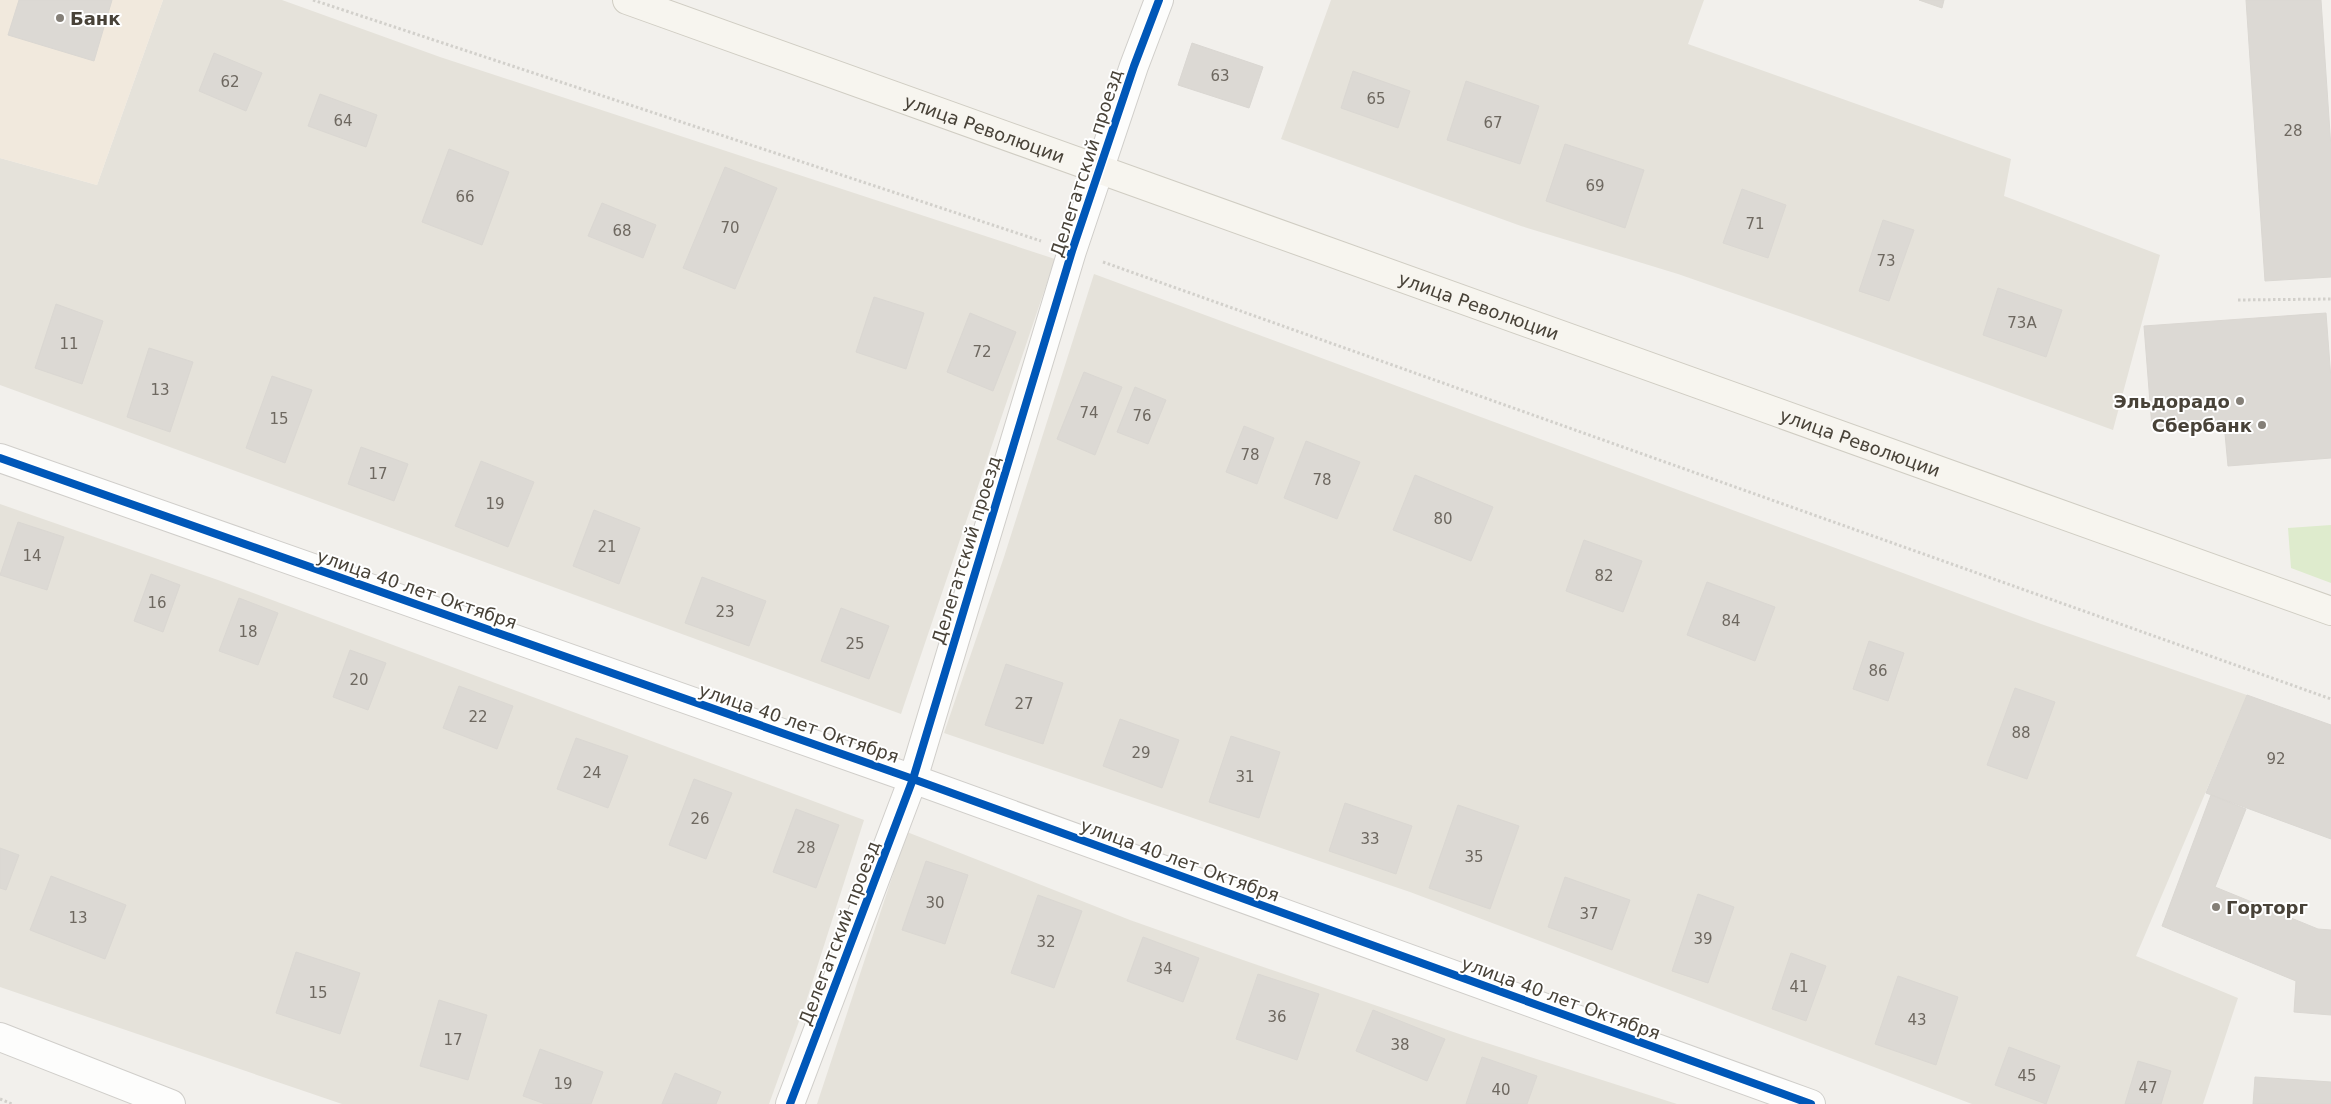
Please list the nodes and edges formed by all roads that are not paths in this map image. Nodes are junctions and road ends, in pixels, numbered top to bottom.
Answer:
1 (628, 0) edge
2 (1159, 0) edge
3 (1099, 170) junction
4 (0, 458) edge
5 (2331, 611) edge
6 (913, 779) junction
7 (0, 1036) edge
8 (171, 1104) edge
9 (790, 1104) edge
10 (1811, 1104) edge

1 - 3 main road, улица Революции
2 - 3 street, Делегатский проезд
3 - 5 main road, улица Революции
3 - 6 street, Делегатский проезд
4 - 6 street, улица 40 лет Октября
6 - 9 street, Делегатский проезд
6 - 10 street, улица 40 лет Октября
7 - 8 street

